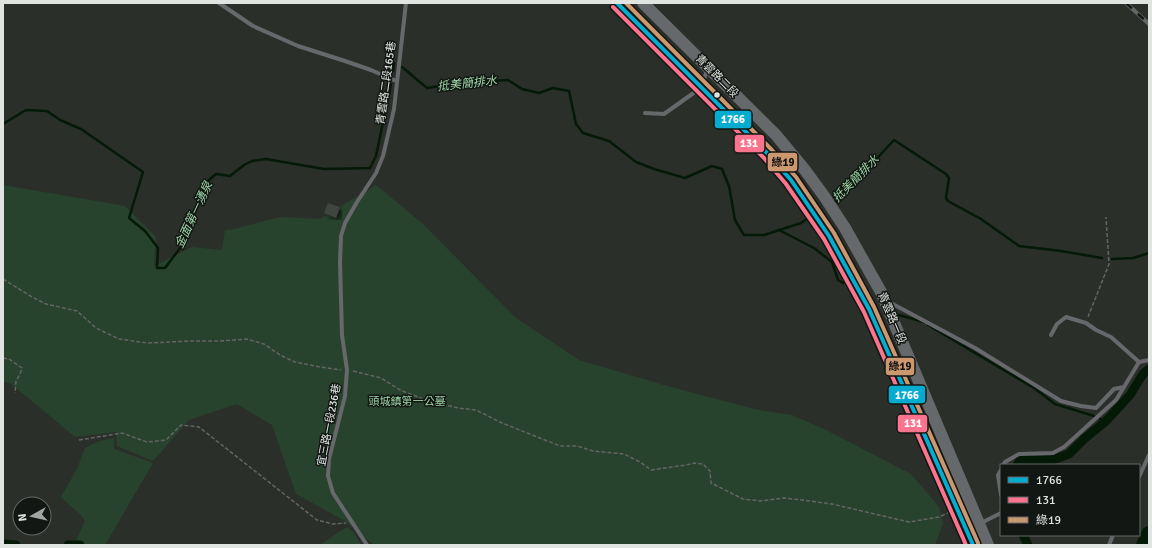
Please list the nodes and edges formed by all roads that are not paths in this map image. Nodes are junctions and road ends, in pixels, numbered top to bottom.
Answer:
1 (219, 3) edge
2 (406, 3) edge
3 (617, 3) edge
4 (643, 3) edge
5 (707, 67) junction
6 (396, 81) junction
7 (702, 87) junction
8 (645, 113) dead end
9 (845, 228) joint
10 (829, 236) joint
11 (884, 300) junction
12 (1051, 335) dead end
13 (1149, 360) edge
14 (1139, 362) junction
15 (347, 370) joint
16 (1124, 387) junction
17 (903, 420) dead end
18 (919, 421) junction
19 (1149, 455) edge
20 (1004, 464) edge
21 (1000, 472) edge
22 (1140, 476) edge
23 (1000, 488) edge
24 (1000, 514) edge
25 (980, 524) junction
26 (966, 527) junction
27 (367, 545) edge
28 (973, 545) edge
29 (988, 545) edge

1 - 6 lane
2 - 6 lane, 青雲路二段165巷
3 - 7 main road, 青雲路二段
4 - 5 main road, 青雲路二段
5 - 7 lane
5 - 9 main road, 青雲路二段
6 - 15 lane, 青雲路二段165巷
7 - 8 lane
7 - 10 main road, 青雲路二段
9 - 11 main road, 青雲路一段
10 - 18 main road, 青雲路一段
11 - 16 lane
11 - 25 main road, 青雲路一段
12 - 14 lane
13 - 14 lane
14 - 16 lane
15 - 27 lane, 宜三路一段236巷
16 - 20 lane
17 - 18 lane
18 - 26 main road, 青雲路一段
19 - 22 lane
21 - 23 lane
24 - 25 lane
25 - 26 lane
25 - 29 main road, 青雲路一段
26 - 28 main road, 青雲路一段

